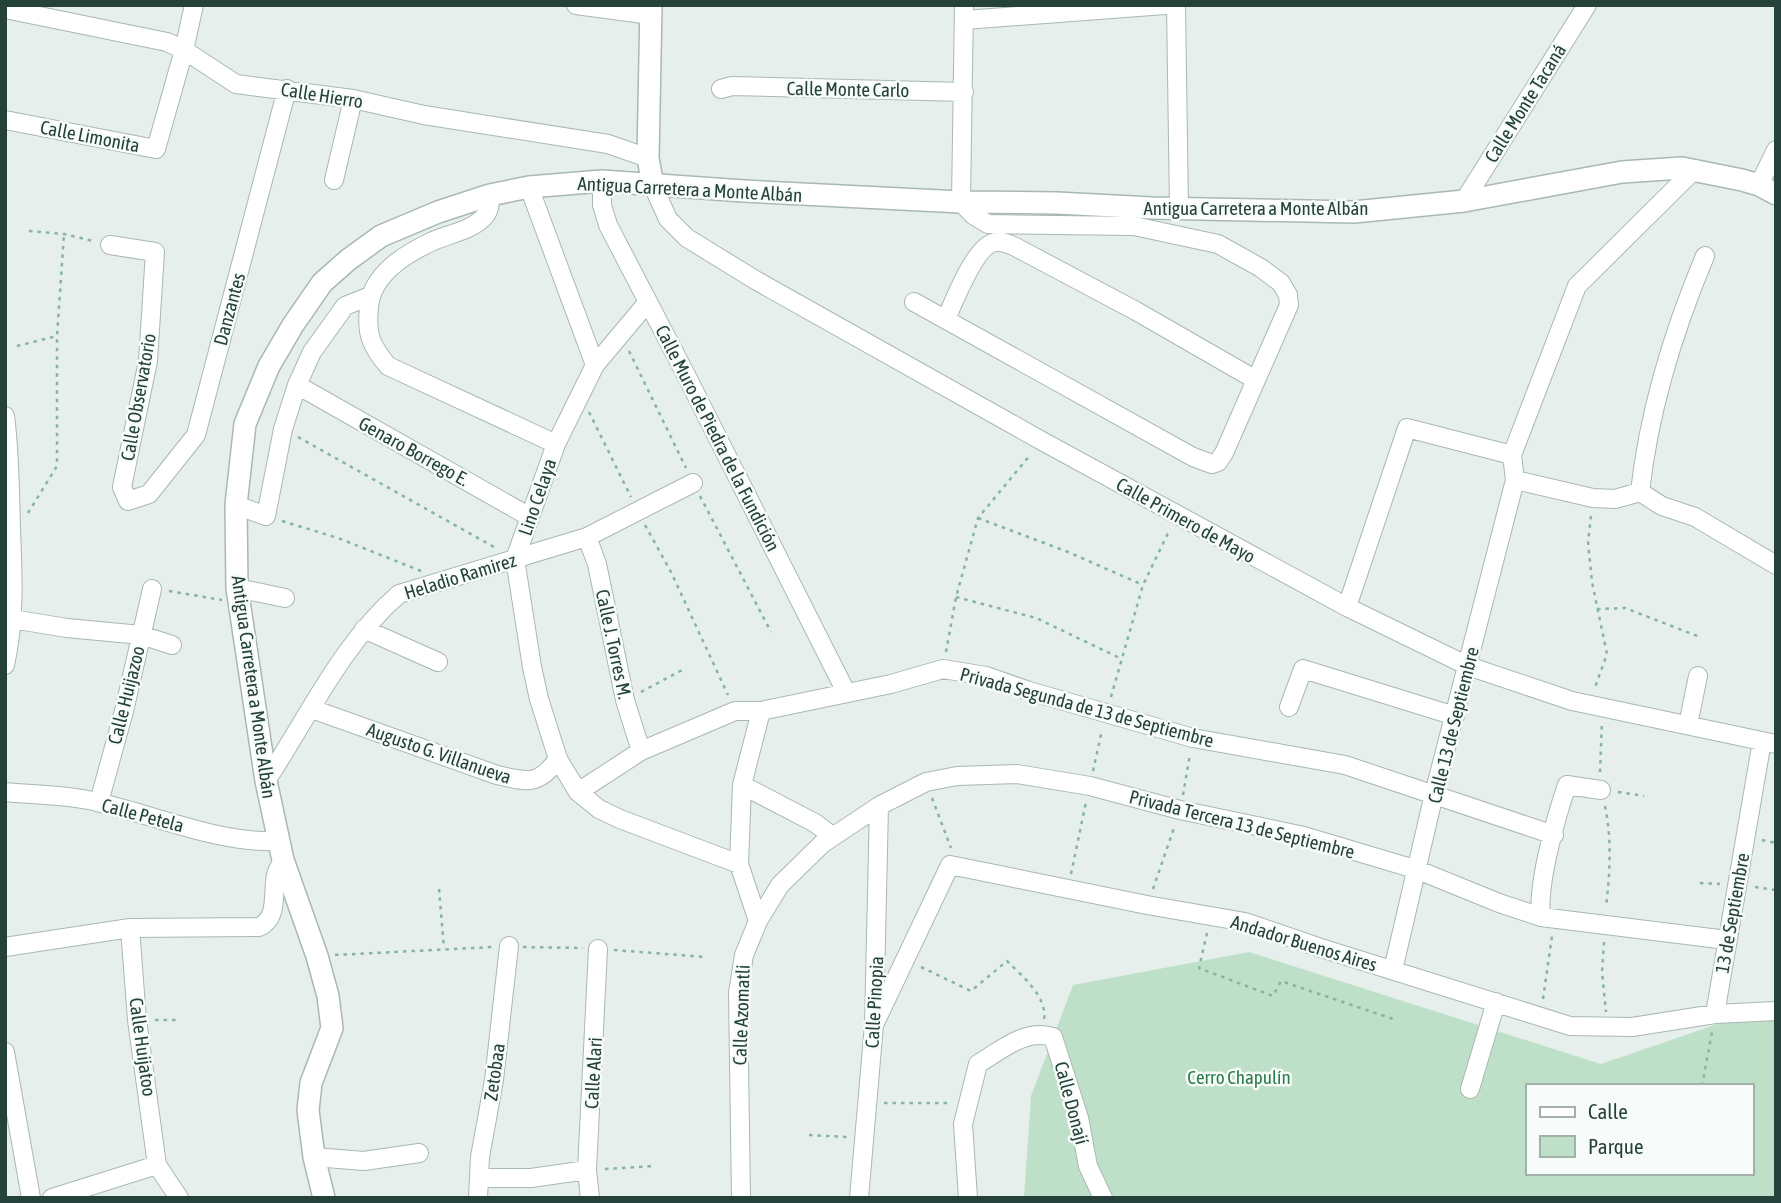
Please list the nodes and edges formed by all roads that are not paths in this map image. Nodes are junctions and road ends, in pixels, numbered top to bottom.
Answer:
1 (194, 5) edge
2 (576, 5) edge
3 (1165, 5) edge
4 (1176, 5) edge
5 (1587, 5) edge
6 (5, 9) edge
7 (651, 10) edge
8 (964, 13) edge
9 (184, 50) junction
10 (727, 88) dead end
11 (287, 89) junction
12 (964, 92) junction
13 (353, 99) junction
14 (5, 120) edge
15 (1776, 150) edge
16 (648, 158) junction
17 (1695, 169) junction
18 (334, 180) dead end
19 (601, 181) junction
20 (653, 186) junction
21 (529, 187) junction
22 (1767, 189) edge
23 (490, 195) junction
24 (1464, 201) junction
25 (961, 202) junction
26 (1179, 209) junction
27 (110, 244) road end
28 (1705, 256) dead end
29 (370, 296) junction
30 (914, 302) dead end
31 (647, 303) junction
32 (946, 319) junction
33 (595, 365) junction
34 (1256, 380) junction
35 (297, 386) junction
36 (5, 416) edge
37 (556, 444) junction
38 (1512, 455) junction
39 (1515, 480) junction
40 (693, 483) dead end
41 (1640, 492) junction
42 (128, 501) joint
43 (236, 505) junction
44 (530, 517) junction
45 (587, 537) junction
46 (515, 559) junction
47 (1776, 565) edge
48 (152, 589) road end
49 (238, 595) junction
50 (285, 598) dead end
51 (1347, 607) junction
52 (12, 618) junction
53 (363, 629) junction
54 (141, 635) junction
55 (173, 645) dead end
56 (438, 662) dead end
57 (5, 666) edge
58 (1468, 666) junction
59 (1699, 676) dead end
60 (846, 692) junction
61 (1289, 707) dead end
62 (312, 709) junction
63 (761, 711) junction
64 (1455, 716) junction
65 (1688, 725) junction
66 (1769, 742) edge
67 (641, 751) junction
68 (558, 760) junction
69 (266, 782) junction
70 (742, 785) junction
71 (1601, 790) road end
72 (5, 792) edge
73 (578, 792) junction
74 (1434, 794) junction
75 (99, 802) junction
76 (879, 806) junction
77 (1554, 835) junction
78 (832, 836) junction
79 (281, 850) junction
80 (739, 864) junction
81 (1418, 870) junction
82 (1547, 918) junction
83 (758, 921) junction
84 (130, 928) junction
85 (1727, 940) junction
86 (509, 946) road end
87 (5, 947) edge
88 (598, 949) dead end
89 (876, 970) junction
90 (1392, 970) junction
91 (898, 975) junction
92 (1496, 1002) junction
93 (1776, 1011) edge
94 (1715, 1014) junction
95 (874, 1025) junction
96 (5, 1052) edge
97 (1470, 1089) dead end
98 (419, 1153) dead end
99 (314, 1157) junction
100 (157, 1165) junction
101 (587, 1170) junction
102 (480, 1178) junction
103 (31, 1198) edge
104 (52, 1198) edge
105 (179, 1198) edge
106 (324, 1198) edge
107 (478, 1198) edge
108 (590, 1198) edge
109 (741, 1198) edge
110 (859, 1198) edge
111 (968, 1198) edge
112 (1103, 1198) edge

1 - 9 street
2 - 7 street
3 - 8 street
4 - 26 street
5 - 24 street, Calle Monte Tacaná
6 - 9 street, Calle Hierro
7 - 16 street
8 - 12 street
9 - 11 street, Calle Hierro
9 - 14 street, Calle Limonita
10 - 12 street, Calle Monte Carlo
11 - 13 street, Calle Hierro
11 - 42 street, Danzantes
12 - 25 street
13 - 16 street, Calle Hierro
13 - 18 street
15 - 22 street
16 - 20 street
17 - 22 street, Antigua Carretera a Monte Albán
17 - 24 street, Antigua Carretera a Monte Albán
17 - 38 street
19 - 20 street, Antigua Carretera a Monte Albán
19 - 21 street, Antigua Carretera a Monte Albán
19 - 31 street, Calle Muro de Piedra de la Fundición
20 - 25 street, Antigua Carretera a Monte Albán
20 - 51 street, Calle Primero de Mayo
21 - 23 street, Antigua Carretera a Monte Albán
21 - 33 street
23 - 29 street
23 - 43 street, Antigua Carretera a Monte Albán
24 - 26 street, Antigua Carretera a Monte Albán
25 - 26 street, Antigua Carretera a Monte Albán
25 - 34 street
27 - 42 street, Calle Observatorio
28 - 41 street
29 - 35 street
29 - 37 street
30 - 32 street
31 - 33 street, Lino Celaya
31 - 60 street, Calle Muro de Piedra de la Fundición
32 - 34 street
32 - 34 street
33 - 37 street, Lino Celaya
35 - 43 street
35 - 44 street, Genaro Borrego E.
36 - 52 street
37 - 44 street, Lino Celaya
38 - 39 street
38 - 51 street
39 - 41 street
39 - 58 street, Calle 13 de Septiembre
40 - 45 street, Heladio Ramirez
41 - 47 street
43 - 49 street, Antigua Carretera a Monte Albán
44 - 46 street, Lino Celaya
45 - 46 street, Heladio Ramirez
45 - 67 street, Calle J. Torres M.
46 - 53 street, Heladio Ramirez
46 - 68 street, Lino Celaya
48 - 54 street, Calle Huijazoo
49 - 50 street
49 - 69 street, Antigua Carretera a Monte Albán
51 - 58 street, Calle Primero de Mayo
52 - 54 street
52 - 57 street
53 - 56 street
53 - 62 street, Heladio Ramirez
54 - 55 street
54 - 75 street, Calle Huijazoo
58 - 64 street, Calle 13 de Septiembre
58 - 65 street, Calle Primero de Mayo
59 - 65 street
60 - 63 street, Privada Segunda de 13 de Septiembre
60 - 74 street, Privada Segunda de 13 de Septiembre
61 - 64 street
62 - 68 street, Augusto G. Villanueva
62 - 69 street, Heladio Ramirez
63 - 67 street, Privada Segunda de 13 de Septiembre
63 - 70 street
64 - 74 street, Calle 13 de Septiembre
65 - 66 street, Calle Primero de Mayo
66 - 85 street, 13 de Septiembre
67 - 73 street
68 - 73 street, Lino Celaya
69 - 79 street, Antigua Carretera a Monte Albán
70 - 78 street
70 - 80 street
71 - 77 street
72 - 75 street, Calle Petela
73 - 80 street
74 - 77 street, Privada Segunda de 13 de Septiembre
74 - 81 street, Calle 13 de Septiembre
75 - 79 street, Calle Petela
76 - 78 street, Calle Azomatli
76 - 81 street, Privada Tercera 13 de Septiembre
76 - 89 street, Calle Pinopia
77 - 82 street
78 - 83 street, Calle Azomatli
79 - 84 street
79 - 99 street, Antigua Carretera a Monte Albán
80 - 83 street
81 - 82 street, Privada Tercera 13 de Septiembre
81 - 90 street, Calle 13 de Septiembre
82 - 85 street, Privada Tercera 13 de Septiembre
83 - 109 street, Calle Azomatli
84 - 87 street
84 - 100 street, Calle Huijatoo
85 - 94 street, 13 de Septiembre
86 - 102 street, Zetobaa
88 - 101 street, Calle Alari
89 - 91 street
89 - 95 street, Calle Pinopia
90 - 91 street, Andador Buenos Aires
90 - 92 street, Andador Buenos Aires
91 - 95 street
92 - 94 street, Andador Buenos Aires
92 - 97 street
93 - 94 street, Andador Buenos Aires
95 - 110 street, Calle Pinopia
96 - 103 street
98 - 99 street
99 - 106 street, Antigua Carretera a Monte Albán
100 - 104 street
100 - 105 street, Calle Huijatoo
101 - 102 street
101 - 108 street, Calle Alari
102 - 107 street, Zetobaa
111 - 112 street, Calle Donají

